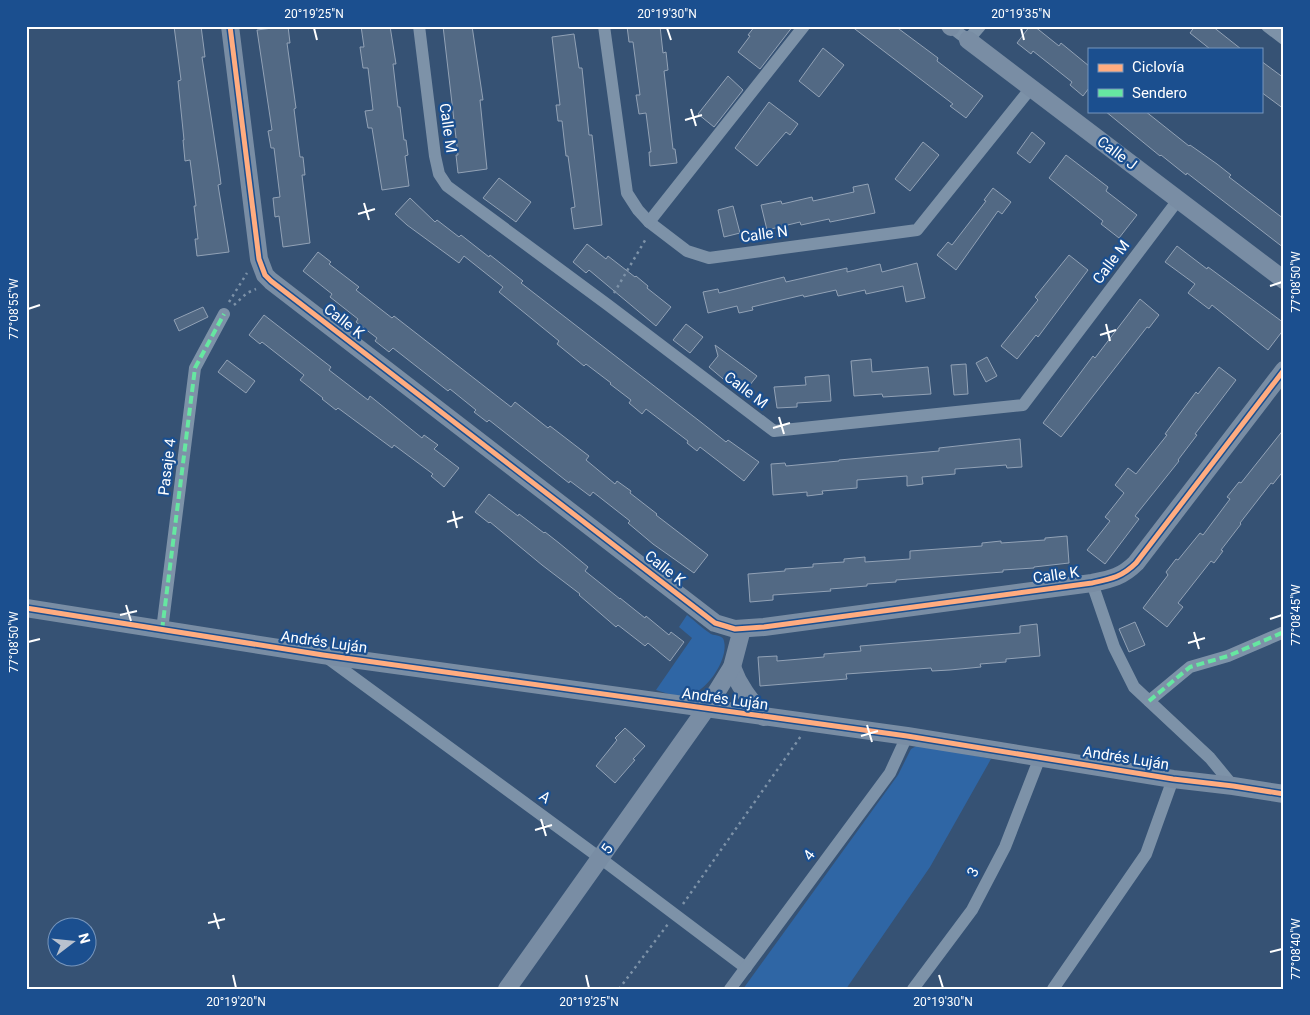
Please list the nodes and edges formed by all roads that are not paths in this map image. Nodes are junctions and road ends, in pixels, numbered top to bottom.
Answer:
1 (230, 26) edge
2 (419, 26) edge
3 (604, 26) edge
4 (804, 26) edge
5 (950, 26) edge
6 (980, 26) edge
7 (1267, 26) edge
8 (1284, 39) edge
9 (968, 40) junction
10 (1032, 88) junction
11 (1178, 200) junction
12 (652, 224) junction
13 (1284, 280) edge
14 (224, 314) road end
15 (1284, 370) edge
16 (1092, 583) junction
17 (26, 608) edge
18 (742, 629) junction
19 (162, 630) junction
20 (1284, 632) edge
21 (324, 655) junction
22 (732, 668) junction
23 (1149, 701) junction
24 (706, 709) junction
25 (764, 717) junction
26 (907, 736) junction
27 (1040, 757) junction
28 (1173, 778) junction
29 (1233, 786) junction
30 (1284, 794) edge
31 (600, 858) junction
32 (746, 968) junction
33 (734, 986) edge
34 (507, 989) edge
35 (913, 989) edge
36 (1054, 989) edge

1 - 18 street, Calle K
2 - 11 street, Calle M
3 - 12 street, Calle N
4 - 12 street
5 - 9 street, Calle J
6 - 9 street
7 - 8 street
9 - 10 street, Calle J
10 - 11 street, Calle J
10 - 12 street, Calle N
11 - 13 street, Calle J
14 - 19 street, Pasaje 4
15 - 16 street, Calle K
16 - 18 street, Calle K
16 - 23 street
17 - 19 street, Andrés Luján
18 - 22 street, 5
19 - 21 street, Andrés Luján
20 - 23 street
21 - 24 street, Andrés Luján
21 - 31 street, A
22 - 24 street, 5
22 - 25 street
23 - 29 street
24 - 25 street, Andrés Luján
24 - 31 street, 5
25 - 26 street, Andrés Luján
26 - 27 street, Andrés Luján
26 - 32 street, 4
27 - 28 street, Andrés Luján
27 - 35 street, 3
28 - 29 street, Andrés Luján
28 - 36 street
29 - 30 street, Andrés Luján
31 - 32 street, A
31 - 34 street, 5
32 - 33 street, 4

